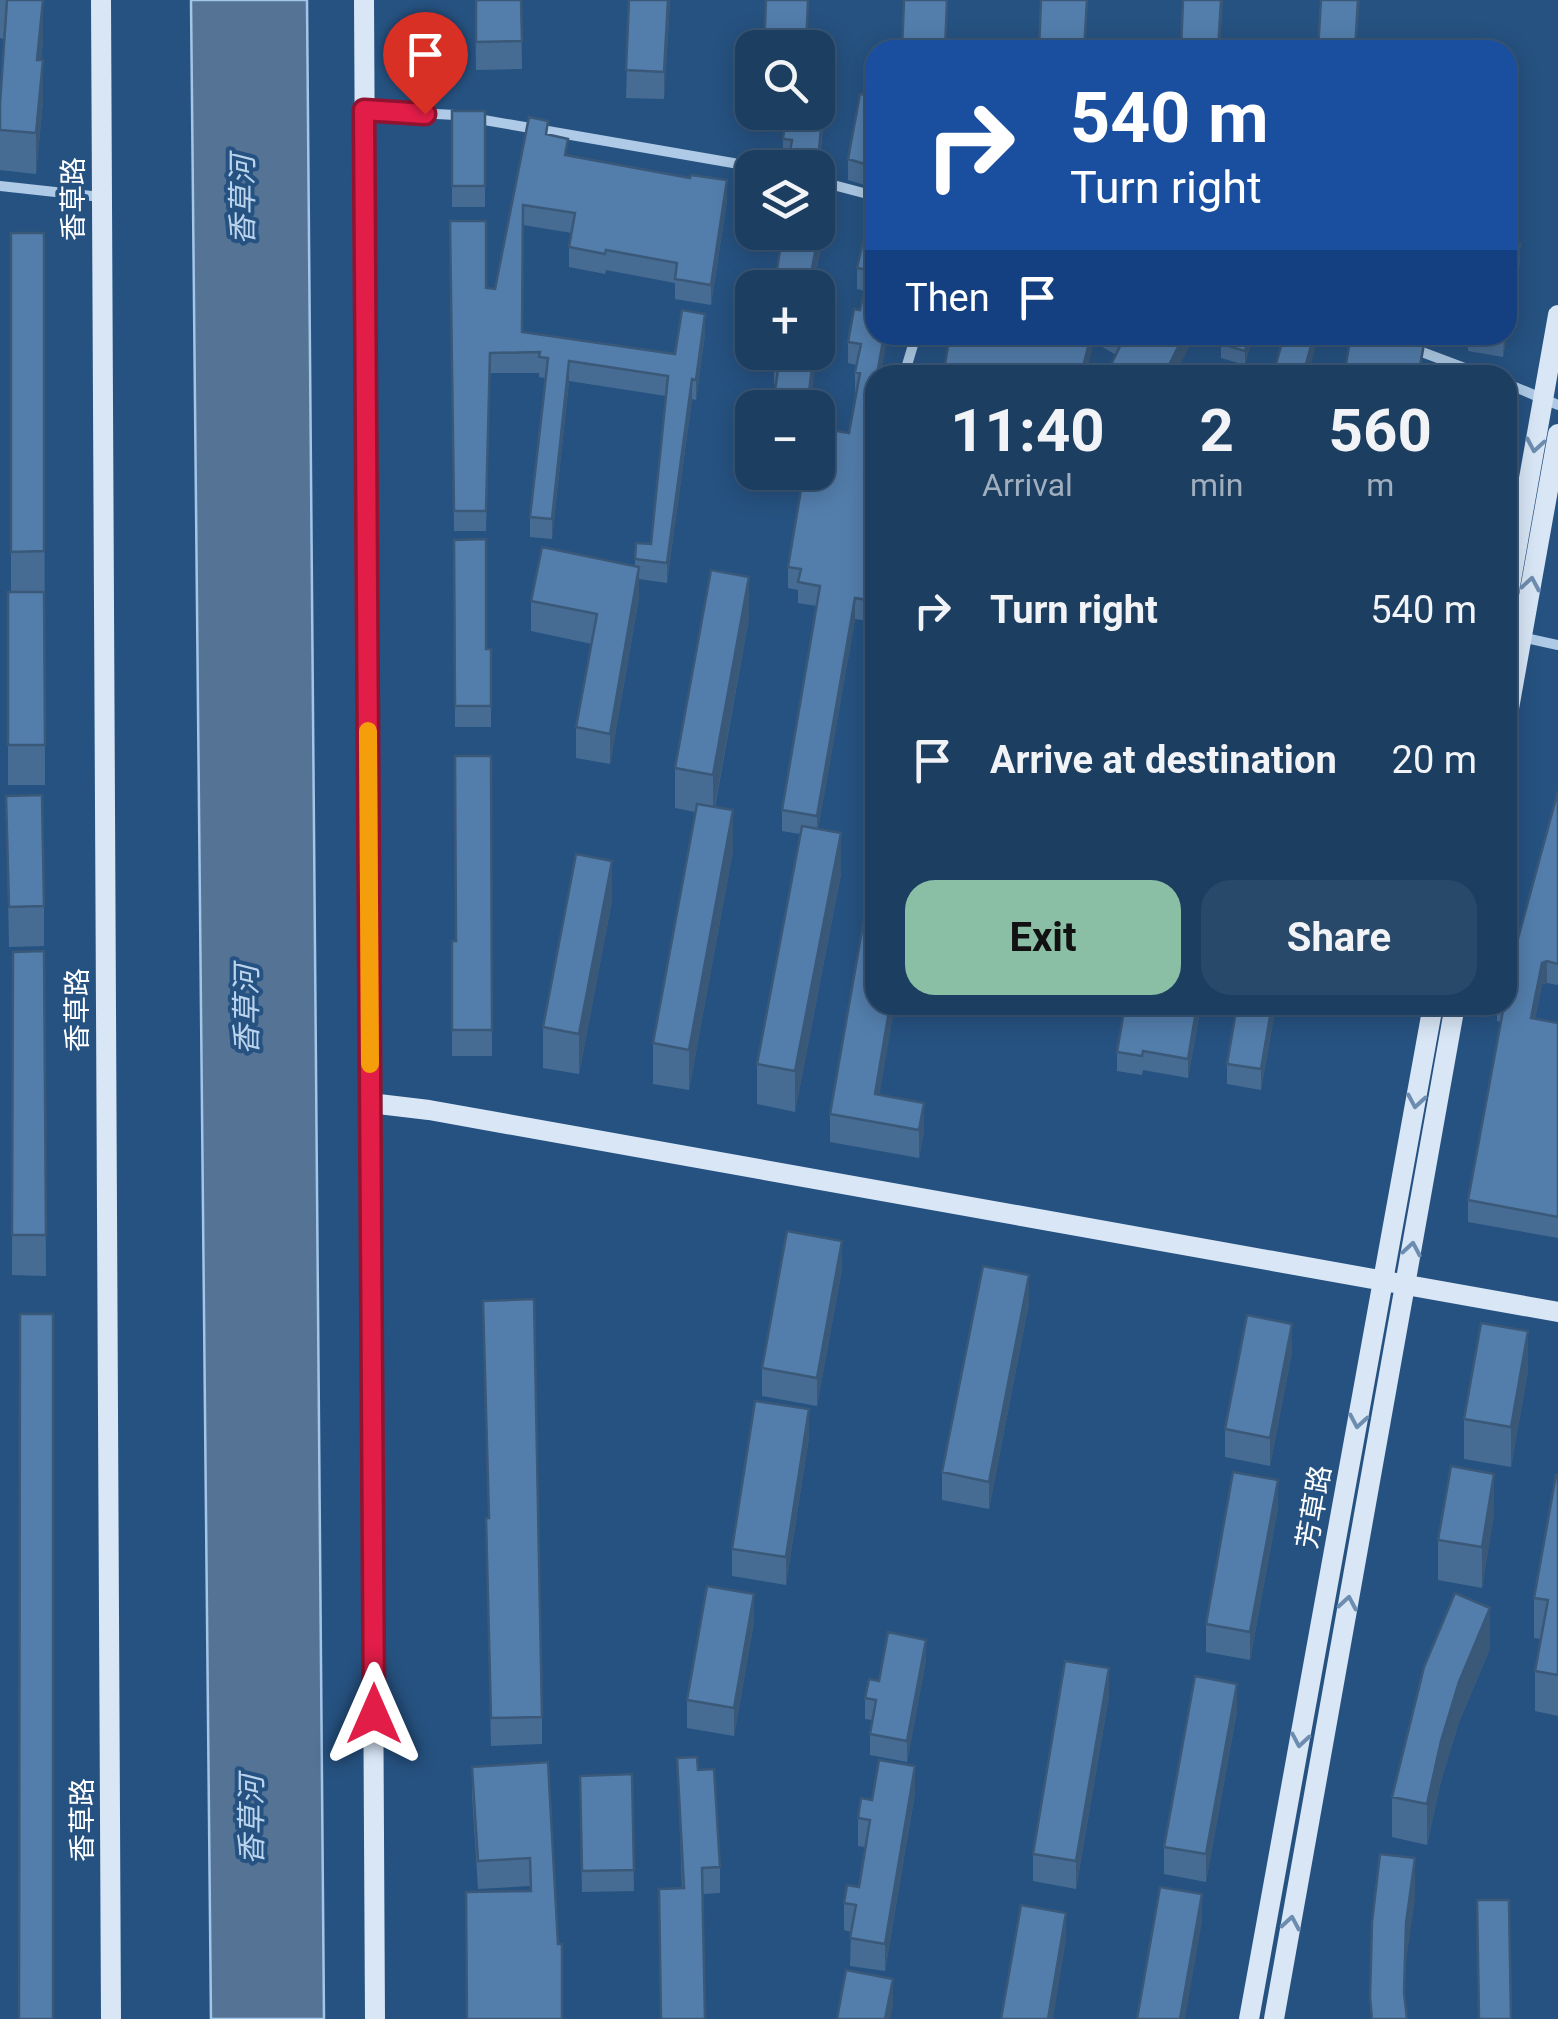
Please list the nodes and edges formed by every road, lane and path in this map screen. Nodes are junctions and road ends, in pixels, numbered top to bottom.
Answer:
1 (102, 0) edge
2 (364, 0) edge
3 (364, 110) junction
4 (735, 163) edge
5 (835, 185) edge
6 (0, 186) edge
7 (865, 193) edge
8 (101, 196) junction
9 (1558, 315) edge
10 (1401, 345) edge
11 (1456, 365) edge
12 (1517, 388) edge
13 (1550, 402) edge
14 (1558, 434) edge
15 (1517, 555) edge
16 (1521, 637) junction
17 (1558, 646) edge
18 (1517, 661) edge
19 (1432, 1015) edge
20 (1454, 1015) edge
21 (370, 1103) junction
22 (1383, 1280) junction
23 (1406, 1284) junction
24 (1558, 1312) edge
25 (110, 2019) edge
26 (375, 2019) edge
27 (1249, 2019) edge
28 (1274, 2019) edge

1 - 8 street, 香草路
2 - 3 street
3 - 4 street
3 - 21 street
5 - 7 street
6 - 8 street
8 - 25 street, 香草路
9 - 13 street
10 - 11 street
12 - 13 street
13 -> 15 street
16 -> 14 street
16 - 17 street
16 - 18 street
19 -> 22 street, 芳草路
23 -> 20 street, 芳草路
21 - 22 street
21 - 26 street
22 - 23 street
22 -> 27 street, 芳草路
23 - 24 street
28 -> 23 street, 芳草路

